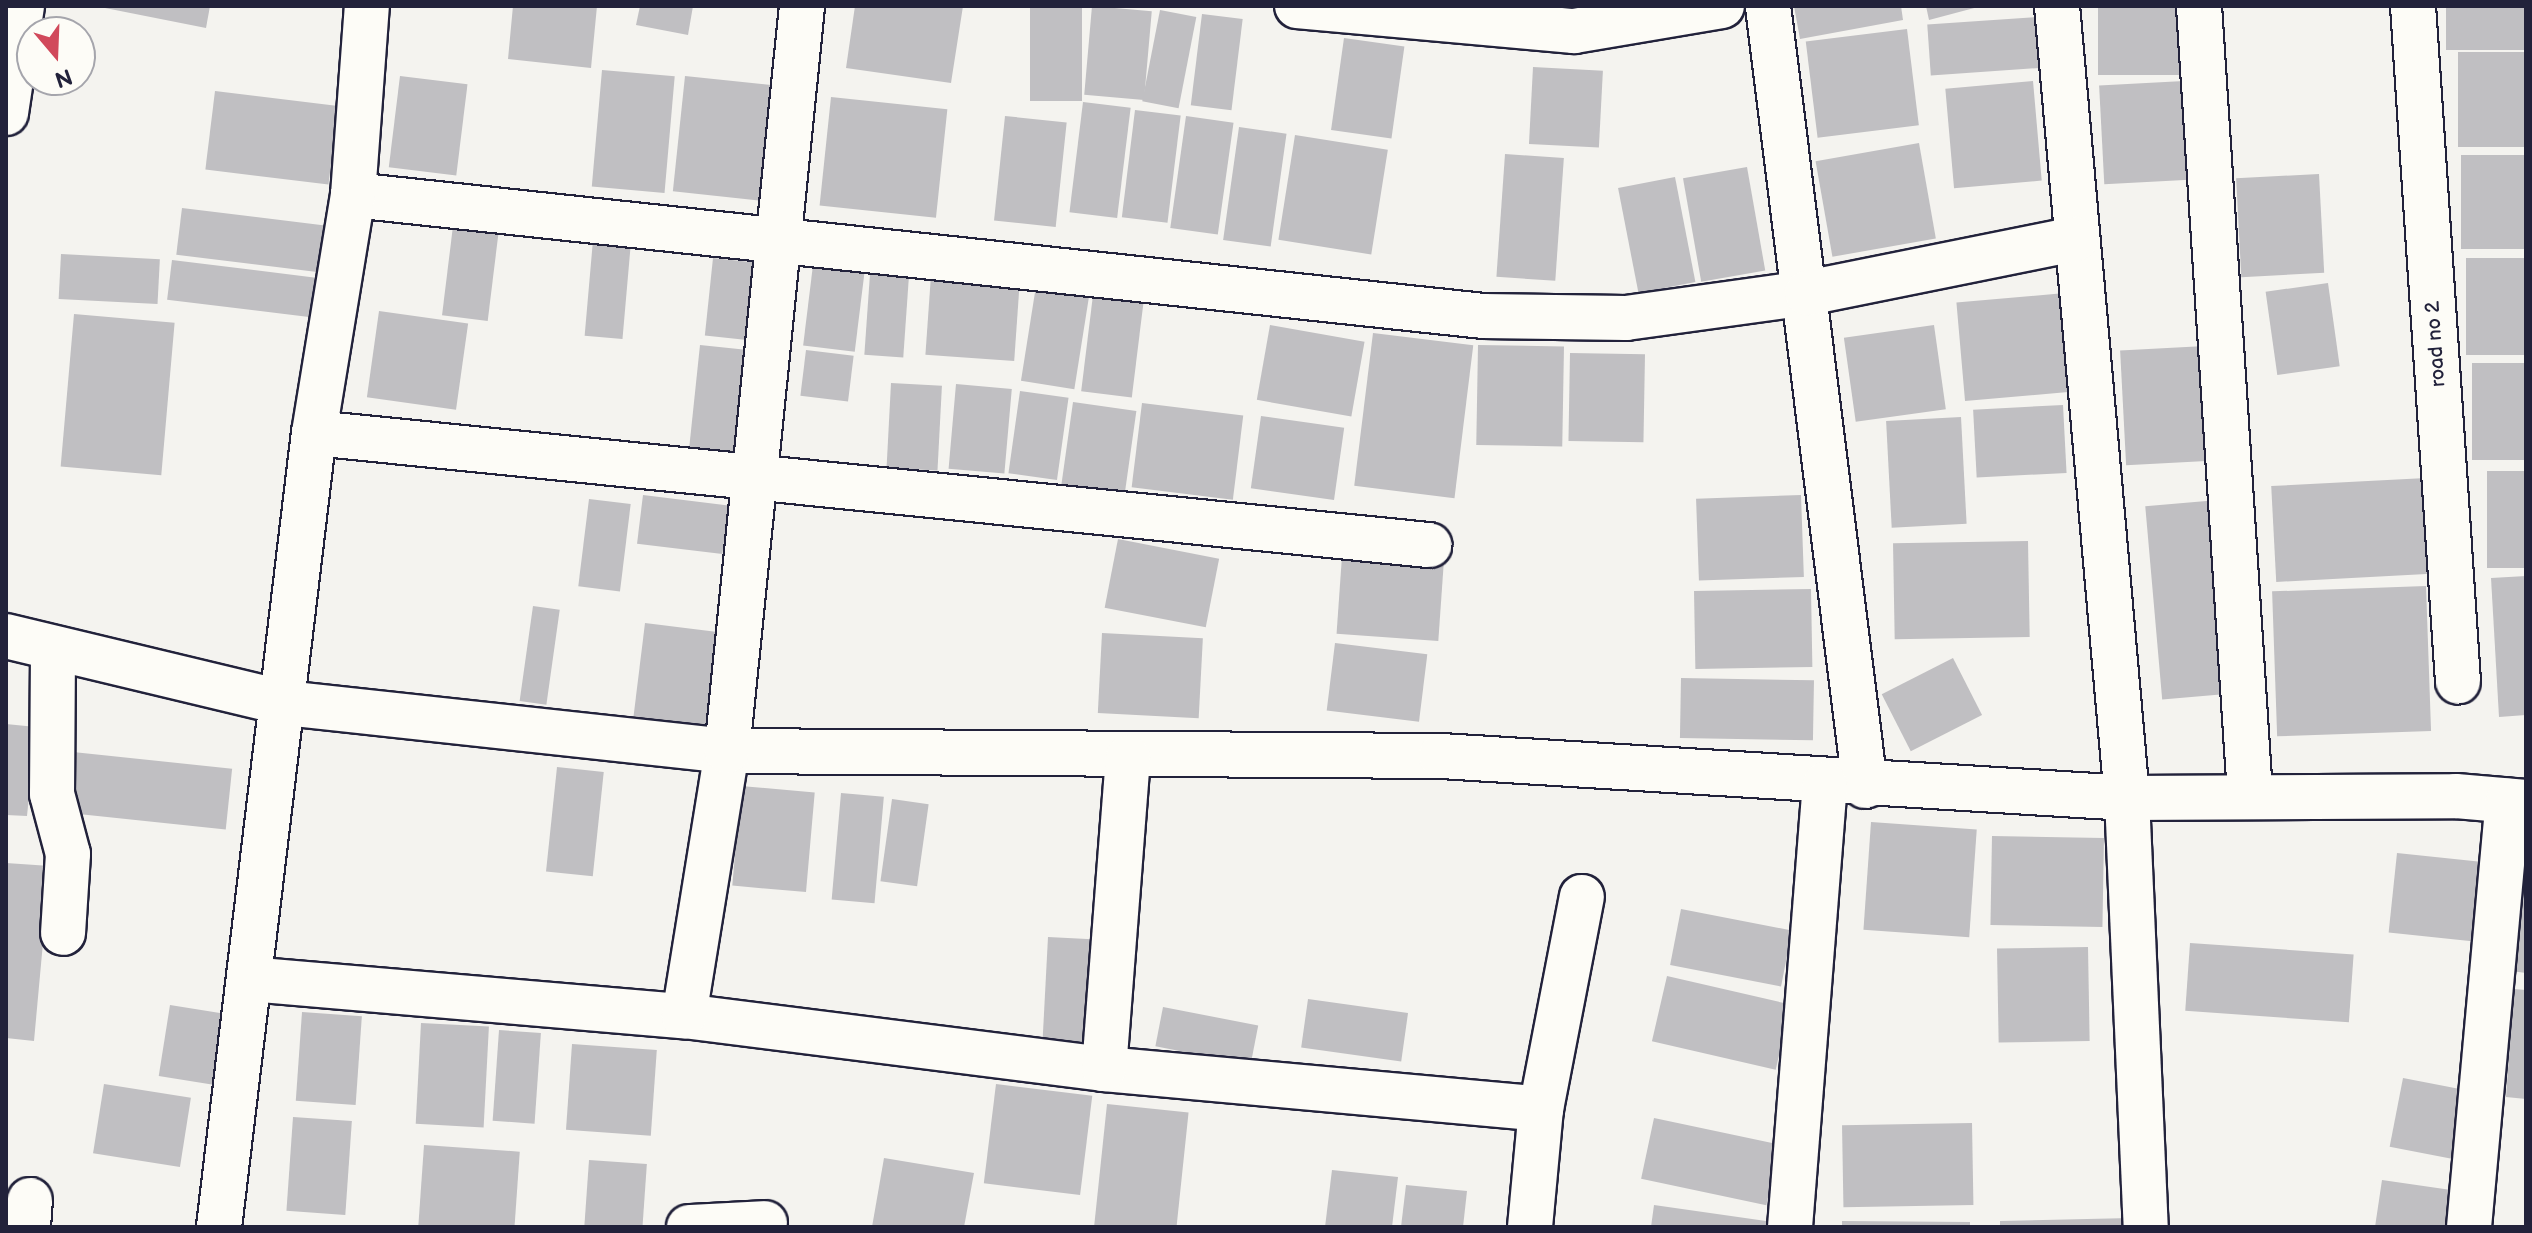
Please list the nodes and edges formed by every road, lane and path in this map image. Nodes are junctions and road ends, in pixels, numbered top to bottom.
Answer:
1 (22, 6) edge
2 (367, 6) edge
3 (802, 6) edge
4 (1297, 6) edge
5 (1722, 6) edge
6 (1768, 6) edge
7 (2057, 6) edge
8 (2199, 6) edge
9 (2413, 6) edge
10 (6, 113) edge
11 (353, 195) junction
12 (775, 238) junction
13 (2076, 239) junction
14 (1807, 293) junction
15 (314, 433) junction
16 (754, 482) junction
17 (1429, 545) dead end
18 (6, 636) edge
19 (53, 652) junction
20 (2458, 682) dead end
21 (285, 703) junction
22 (727, 751) junction
23 (1128, 758) junction
24 (1845, 785) junction
25 (2250, 794) junction
26 (2127, 798) junction
27 (2517, 802) edge
28 (1582, 897) dead end
29 (63, 933) dead end
30 (249, 979) junction
31 (684, 1016) junction
32 (1104, 1069) junction
33 (1541, 1109) junction
34 (765, 1223) dead end
35 (219, 1227) edge
36 (689, 1227) edge
37 (1530, 1227) edge
38 (1790, 1227) edge
39 (2146, 1227) edge
40 (2469, 1227) edge

1 - 10 street
2 - 11 street
3 - 12 street
4 - 5 street
6 - 14 street
7 - 13 street
8 - 25 street
9 - 20 street, road no 2
11 - 12 street
11 - 15 street
12 - 14 street
12 - 16 street
13 - 14 street
13 - 26 street
14 - 24 street
15 - 16 street
15 - 21 street
16 - 17 street
16 - 22 street
18 - 19 street
19 - 21 street
19 - 29 street
21 - 22 street
21 - 30 street
22 - 23 street
22 - 31 street
23 - 24 street
23 - 32 street
24 - 26 street
24 - 38 street
25 - 26 street
25 - 27 street
26 - 39 street
27 - 40 street
28 - 33 street
30 - 31 street
30 - 35 street
31 - 32 street
32 - 33 street
33 - 37 street
34 - 36 street

